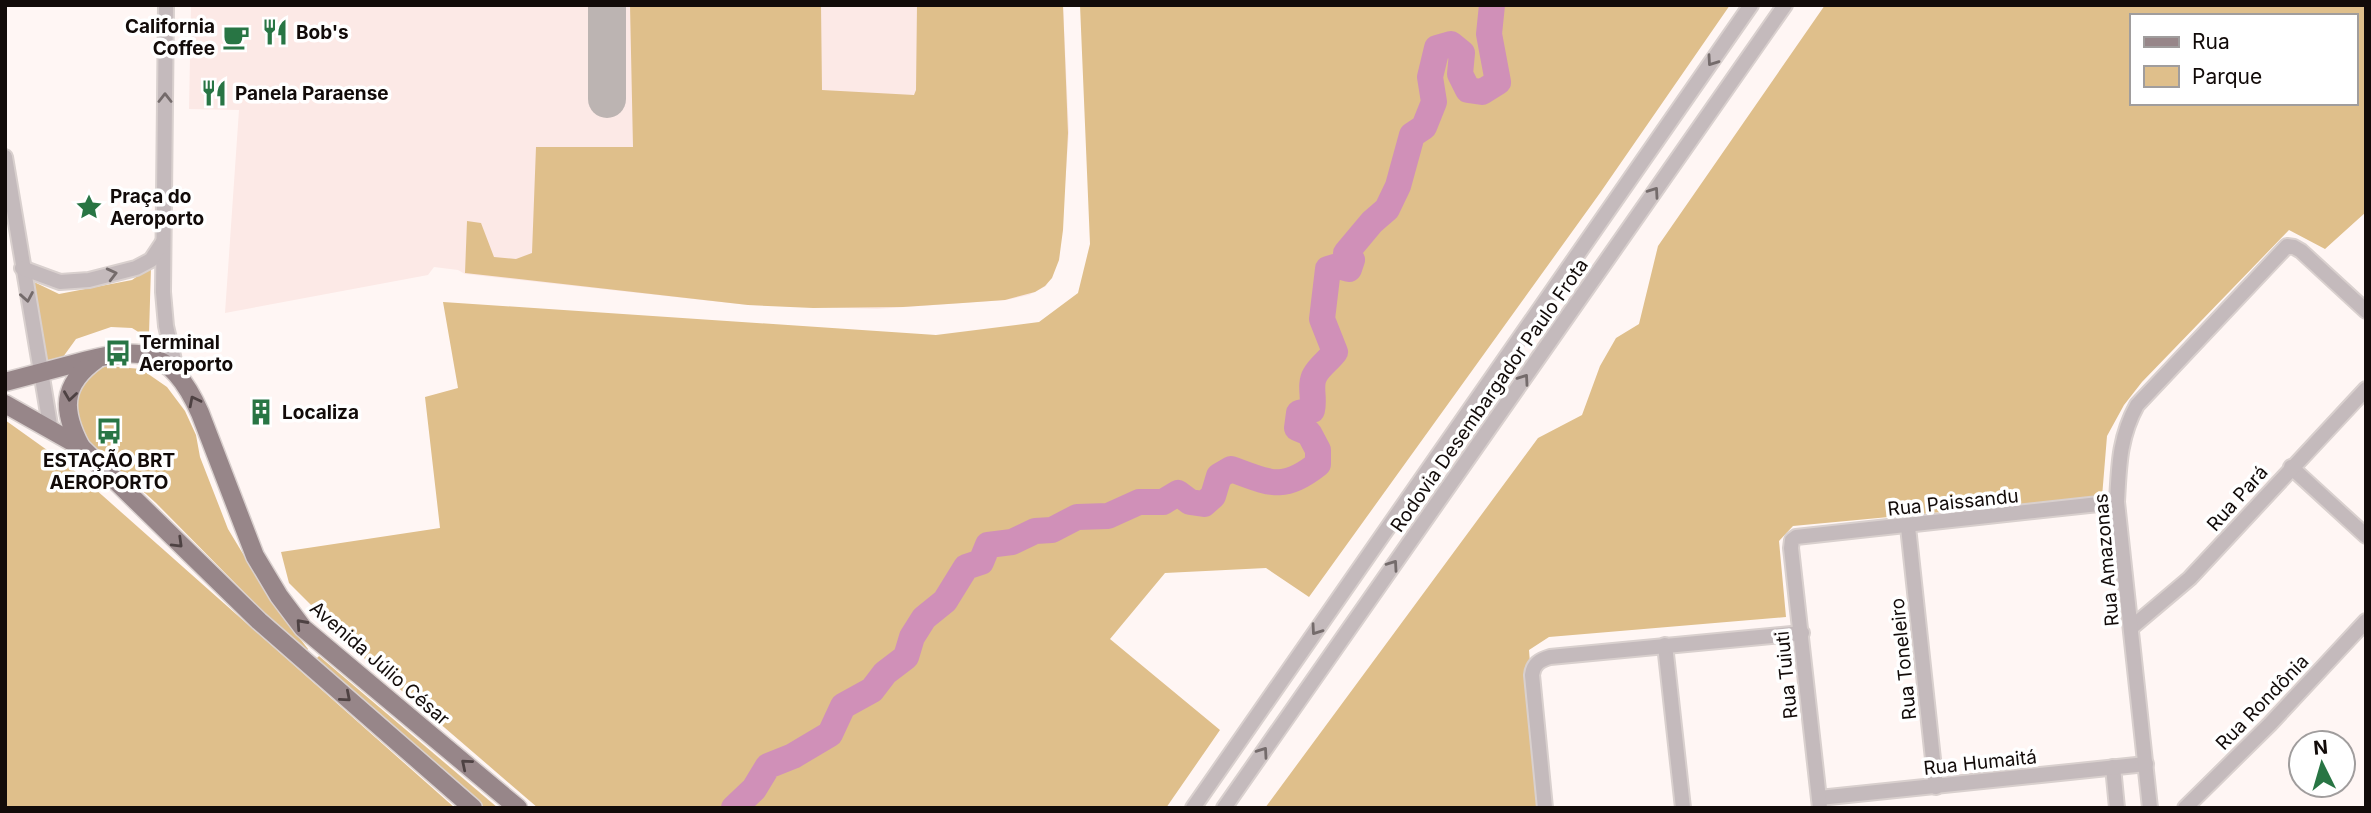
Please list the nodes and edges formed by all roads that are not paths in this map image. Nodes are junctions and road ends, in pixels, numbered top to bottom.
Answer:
1 (166, 5) edge
2 (1751, 5) edge
3 (1785, 5) edge
4 (5, 156) edge
5 (164, 240) junction
6 (22, 268) junction
7 (2366, 311) edge
8 (101, 356) junction
9 (40, 372) junction
10 (177, 373) junction
11 (5, 382) edge
12 (2366, 390) edge
13 (5, 404) edge
14 (51, 430) junction
15 (81, 447) junction
16 (2291, 467) junction
17 (2117, 502) junction
18 (1908, 527) junction
19 (2366, 536) edge
20 (1794, 538) joint
21 (2366, 621) edge
22 (2132, 627) junction
23 (1802, 633) junction
24 (1665, 645) junction
25 (2146, 764) junction
26 (2113, 767) junction
27 (1936, 786) junction
28 (1819, 803) edge
29 (473, 808) edge
30 (518, 808) edge
31 (1192, 808) edge
32 (1224, 808) edge
33 (1545, 808) edge
34 (1683, 808) edge
35 (2117, 808) edge
36 (2150, 808) edge
37 (2185, 808) edge

5 -> 1 street, Avenida Júlio César
2 -> 31 street, Rodovia Desembargador Paulo Frota
32 -> 3 street, Rodovia Desembargador Paulo Frota
4 - 6 street
6 -> 5 street
5 - 10 street, Avenida Júlio César
6 -> 9 street
7 - 17 street, Rua Amazonas
8 - 9 main road, Avenida Júlio César
8 - 10 main road, Avenida Júlio César
8 -> 15 main road
9 - 11 main road, Avenida Júlio César
9 - 14 street
30 -> 10 main road, Avenida Júlio César
12 - 16 street, Rua Pará
13 - 14 main road
14 - 15 main road
15 -> 29 main road
16 - 19 street
16 - 22 street, Rua Pará
17 - 18 street, Rua Paissandu
17 - 22 street, Rua Amazonas
18 - 20 street, Rua Paissandu
18 - 27 street, Rua Toneleiro
20 - 23 street, Rua Tuiuti
21 - 37 street, Rua Rondônia
22 - 25 street, Rua Amazonas
23 - 24 street
23 - 28 street, Rua Tuiuti
24 - 33 street
24 - 34 street
25 - 26 street, Rua Humaitá
25 - 36 street, Rua Amazonas
26 - 27 street, Rua Humaitá
26 - 35 street
27 - 28 street, Rua Humaitá

